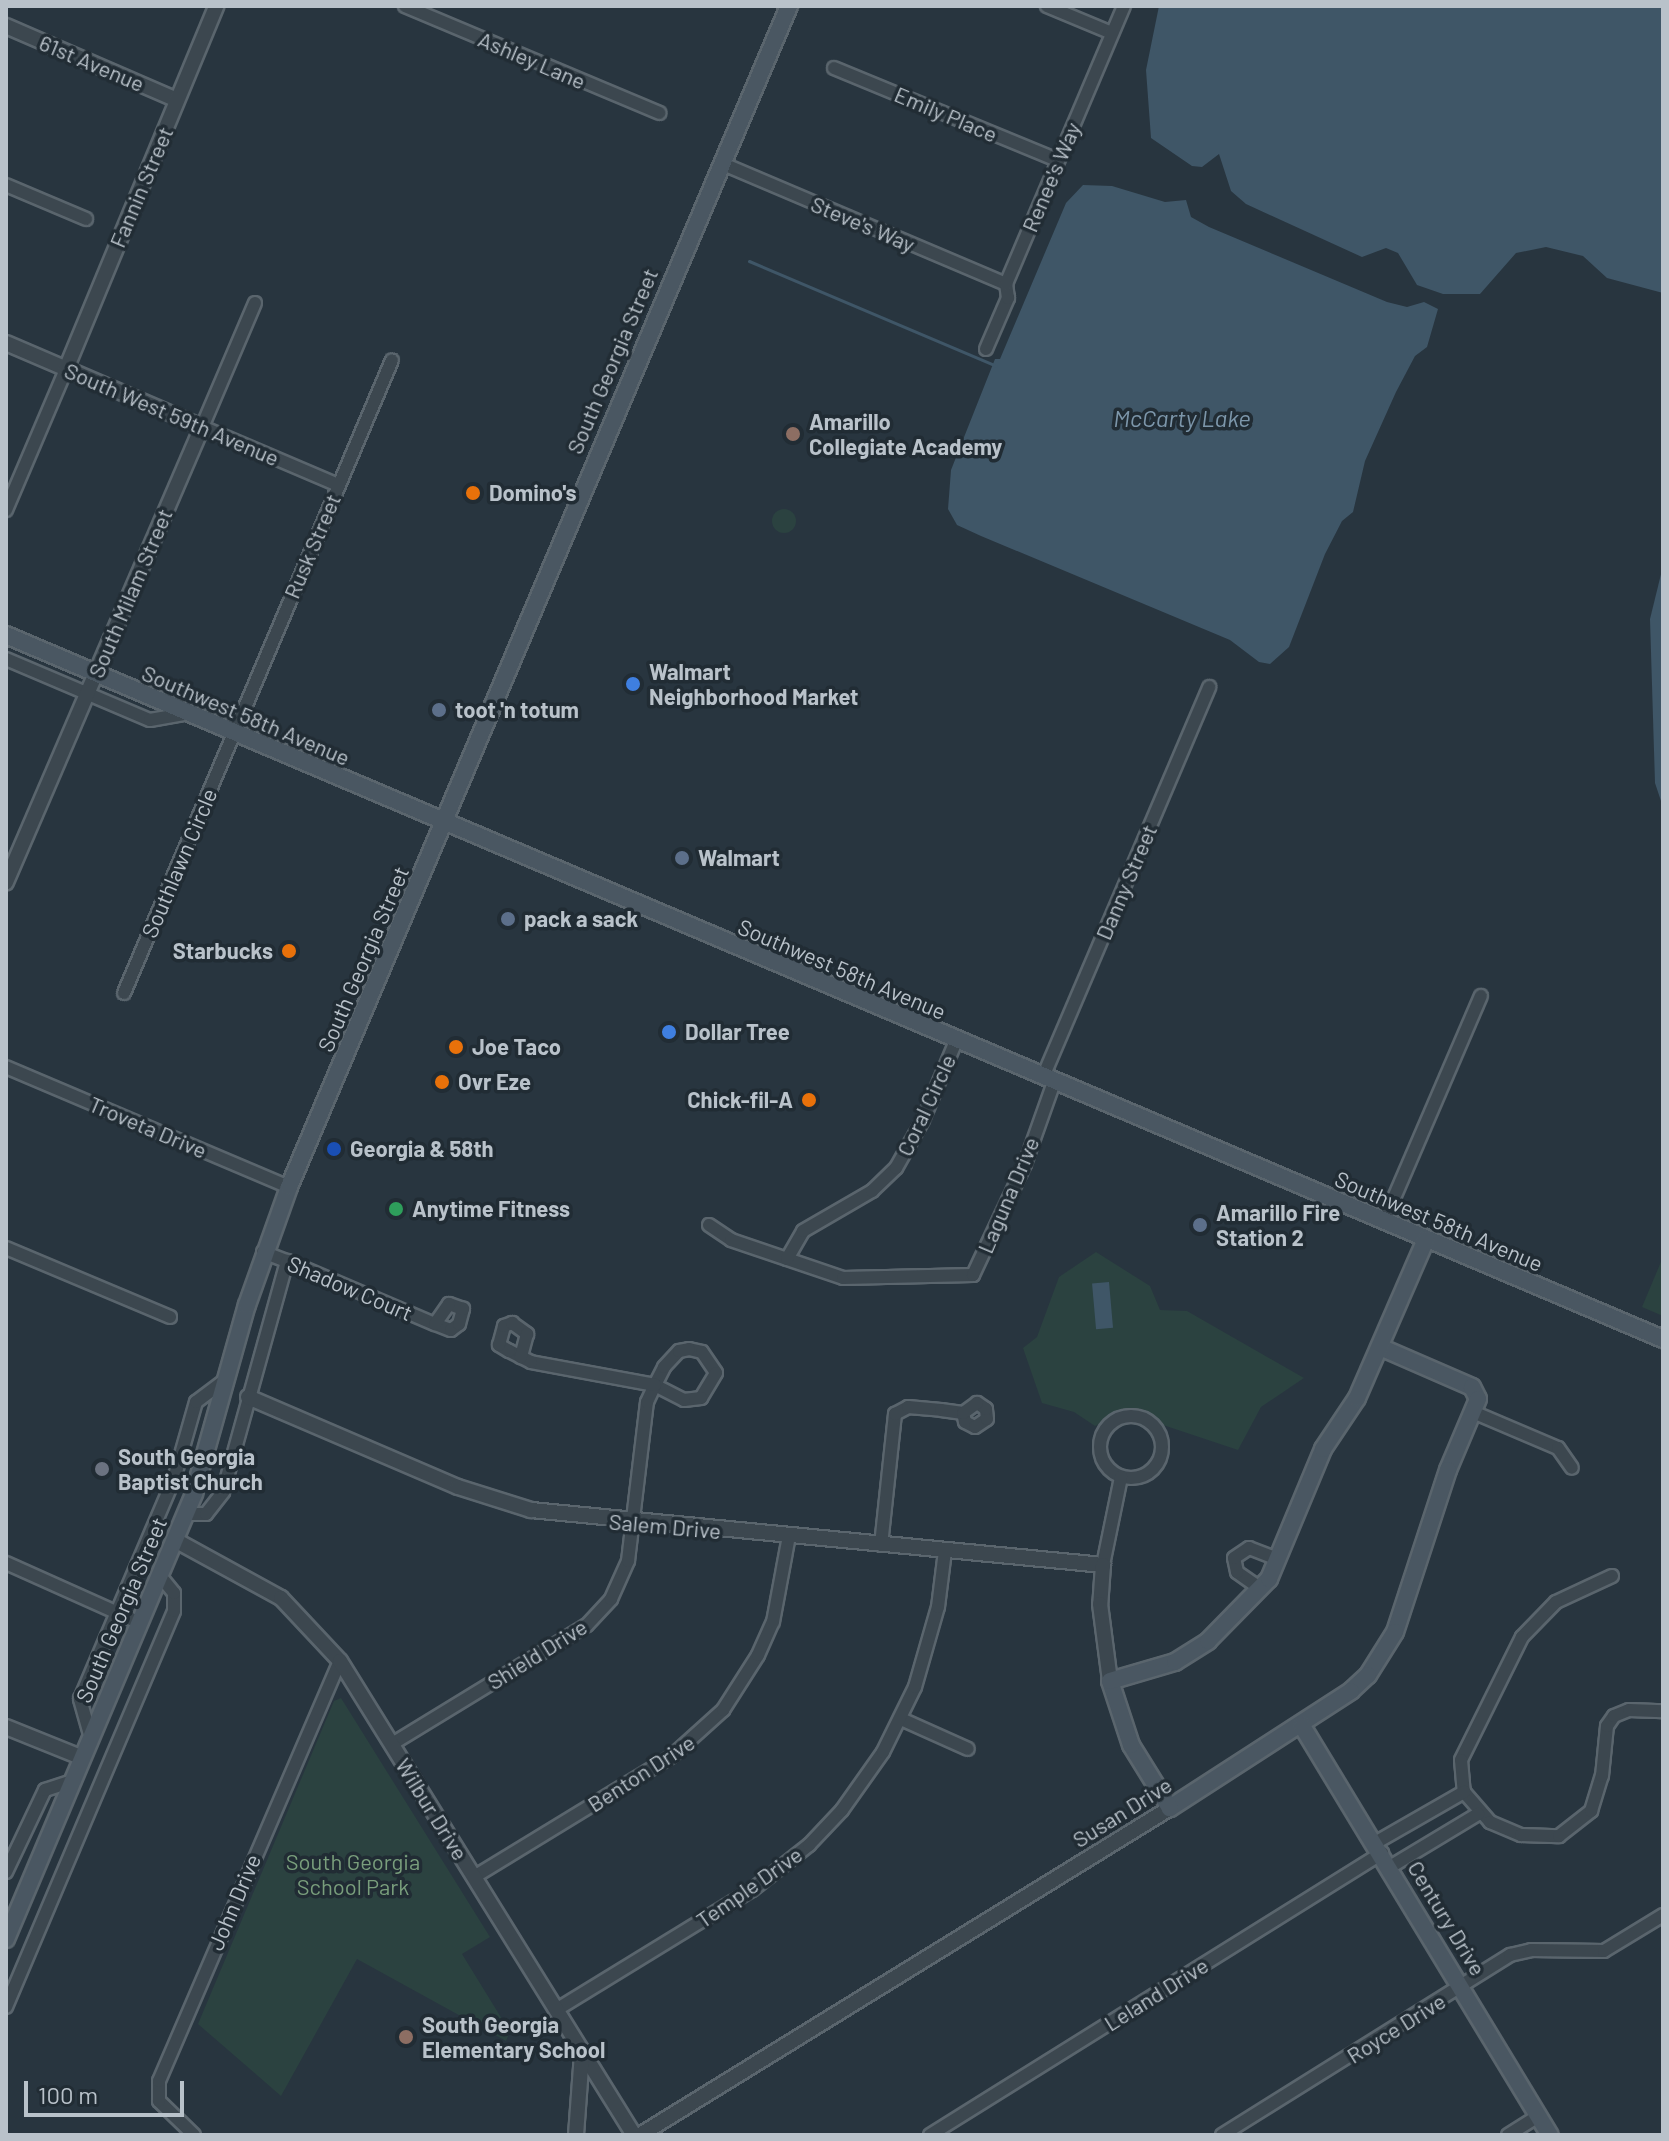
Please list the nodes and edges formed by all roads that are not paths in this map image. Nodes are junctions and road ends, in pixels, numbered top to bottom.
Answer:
1 (216, 6) edge
2 (405, 6) edge
3 (789, 6) edge
4 (1047, 6) edge
5 (1124, 6) edge
6 (6, 26) edge
7 (1112, 33) junction
8 (834, 68) dead end
9 (177, 100) junction
10 (659, 113) dead end
11 (1057, 160) junction
12 (721, 163) junction
13 (6, 185) edge
14 (86, 219) dead end
15 (1006, 284) junction
16 (255, 303) dead end
17 (6, 343) edge
18 (986, 349) dead end
19 (392, 360) dead end
20 (66, 369) junction
21 (202, 427) junction
22 (338, 485) junction
23 (6, 510) edge
24 (6, 635) edge
25 (6, 659) edge
26 (96, 674) junction
27 (1209, 687) dead end
28 (87, 694) junction
29 (189, 713) junction
30 (233, 732) junction
31 (444, 825) junction
32 (6, 883) edge
33 (124, 993) dead end
34 (1481, 996) dead end
35 (956, 1041) junction
36 (6, 1067) edge
37 (1049, 1080) junction
38 (289, 1187) junction
39 (1384, 1221) junction
40 (709, 1225) dead end
41 (1426, 1239) junction
42 (6, 1248) edge
43 (263, 1252) junction
44 (787, 1259) junction
45 (287, 1261) junction
46 (170, 1317) dead end
47 (435, 1324) dead end
48 (1663, 1339) edge
49 (1380, 1347) junction
50 (521, 1357) dead end
51 (228, 1378) junction
52 (655, 1385) junction
53 (248, 1397) junction
54 (1476, 1405) junction
55 (963, 1413) dead end
56 (1572, 1468) dead end
57 (1121, 1477) junction
58 (186, 1514) junction
59 (634, 1524) junction
60 (789, 1536) junction
61 (175, 1540) junction
62 (881, 1545) junction
63 (945, 1551) junction
64 (1278, 1559) junction
65 (6, 1563) edge
66 (1103, 1565) junction
67 (160, 1576) junction
68 (1612, 1576) dead end
69 (1261, 1589) junction
70 (117, 1613) junction
71 (140, 1623) junction
72 (340, 1661) junction
73 (1110, 1681) junction
74 (1663, 1711) edge
75 (901, 1719) junction
76 (1302, 1726) junction
77 (6, 1727) edge
78 (91, 1738) junction
79 (392, 1744) junction
80 (968, 1749) dead end
81 (83, 1758) junction
82 (73, 1781) junction
83 (1464, 1792) junction
84 (1170, 1808) junction
85 (1478, 1814) junction
86 (1382, 1855) junction
87 (6, 1872) edge
88 (474, 1877) junction
89 (1663, 1915) edge
90 (6, 1939) edge
91 (1462, 1986) junction
92 (6, 2007) edge
93 (556, 2010) junction
94 (582, 2053) junction
95 (1539, 2116) junction
96 (194, 2135) edge
97 (576, 2135) edge
98 (637, 2135) edge
99 (930, 2135) edge
100 (1222, 2135) edge
101 (1508, 2135) edge
102 (1550, 2135) edge

1 - 9 street, Fannin Street
2 - 10 street, Ashley Lane
3 - 12 main road, South Georgia Street
4 - 7 street
5 - 7 street, Renee's Way
6 - 9 street, 61st Avenue
7 - 11 street, Renee's Way
8 - 11 street, Emily Place
9 - 20 street, Fannin Street
11 - 15 street, Renee's Way
12 - 15 street, Steve's Way
12 - 31 main road, South Georgia Street
13 - 14 street
15 - 18 street, Renee's Way
16 - 21 street, South Milam Street
17 - 20 street, South West 59th Avenue
19 - 22 street, Rusk Street
20 - 21 street, South West 59th Avenue
20 - 23 street
21 - 22 street, South West 59th Avenue
21 - 26 street, South Milam Street
22 - 30 street, Rusk Street
24 - 26 main road, Southwest 58th Avenue
25 - 28 street
26 - 28 street, South Milam Street
26 - 29 main road, Southwest 58th Avenue
27 - 37 street, Danny Street
28 - 29 street
28 - 32 street, South Milam Street
29 - 30 main road, Southwest 58th Avenue
30 - 31 main road, Southwest 58th Avenue
30 - 33 street, Southlawn Circle
31 - 35 main road, Southwest 58th Avenue
31 - 38 main road, South Georgia Street
34 - 39 street
35 - 37 main road, Southwest 58th Avenue
35 - 44 street, Coral Circle
36 - 38 street, Troveta Drive
37 - 39 main road, Southwest 58th Avenue
37 - 44 street, Laguna Drive
38 - 43 main road, South Georgia Street
39 - 41 main road, Southwest 58th Avenue
40 - 44 street, Laguna Drive
41 - 48 main road, Southwest 58th Avenue
41 - 49 main road
42 - 46 street
43 - 45 street, Shadow Court
43 - 51 main road, South Georgia Street
45 - 47 street, Shadow Court
45 - 53 street
49 - 54 main road
49 - 64 main road
50 - 52 street
51 - 58 main road, South Georgia Street
51 - 70 street
52 - 52 street
52 - 59 street, Shield Drive
53 - 58 street
53 - 59 street, Salem Drive
54 - 56 street
54 - 76 main road, Susan Drive
55 - 62 street
57 - 57 street
57 - 66 street
58 - 61 main road, South Georgia Street
59 - 60 street, Salem Drive
59 - 79 street, Shield Drive
60 - 62 street, Salem Drive
60 - 88 street, Benton Drive
61 - 67 main road, South Georgia Street
61 - 72 street, Wilbur Drive
62 - 63 street, Salem Drive
63 - 66 street, Salem Drive
63 - 75 street, Temple Drive
64 - 69 main road
64 - 69 street
65 - 70 street
66 - 73 street
67 - 71 main road, South Georgia Street
67 - 92 street
68 - 83 street
69 - 73 main road
70 - 71 street
70 - 78 street
71 - 78 main road, South Georgia Street
72 - 79 street, Wilbur Drive
72 - 96 street, John Drive
73 - 84 main road
74 - 85 street
75 - 80 street
75 - 93 street, Temple Drive
76 - 84 main road, Susan Drive
76 - 86 main road, Century Drive
77 - 81 street
78 - 81 main road, South Georgia Street
79 - 88 street, Wilbur Drive
81 - 82 main road, South Georgia Street
82 - 87 street
82 - 90 main road, South Georgia Street
83 - 85 street
83 - 86 street
84 - 98 street, Susan Drive
85 - 86 street, Leland Drive
86 - 91 main road, Century Drive
86 - 99 street, Leland Drive
88 - 93 street, Wilbur Drive
89 - 91 street, Royce Drive
91 - 95 main road, Century Drive
91 - 100 street, Royce Drive
93 - 94 street, Wilbur Drive
94 - 97 street
94 - 98 street, Wilbur Drive
95 - 101 street
95 - 102 main road, Century Drive

